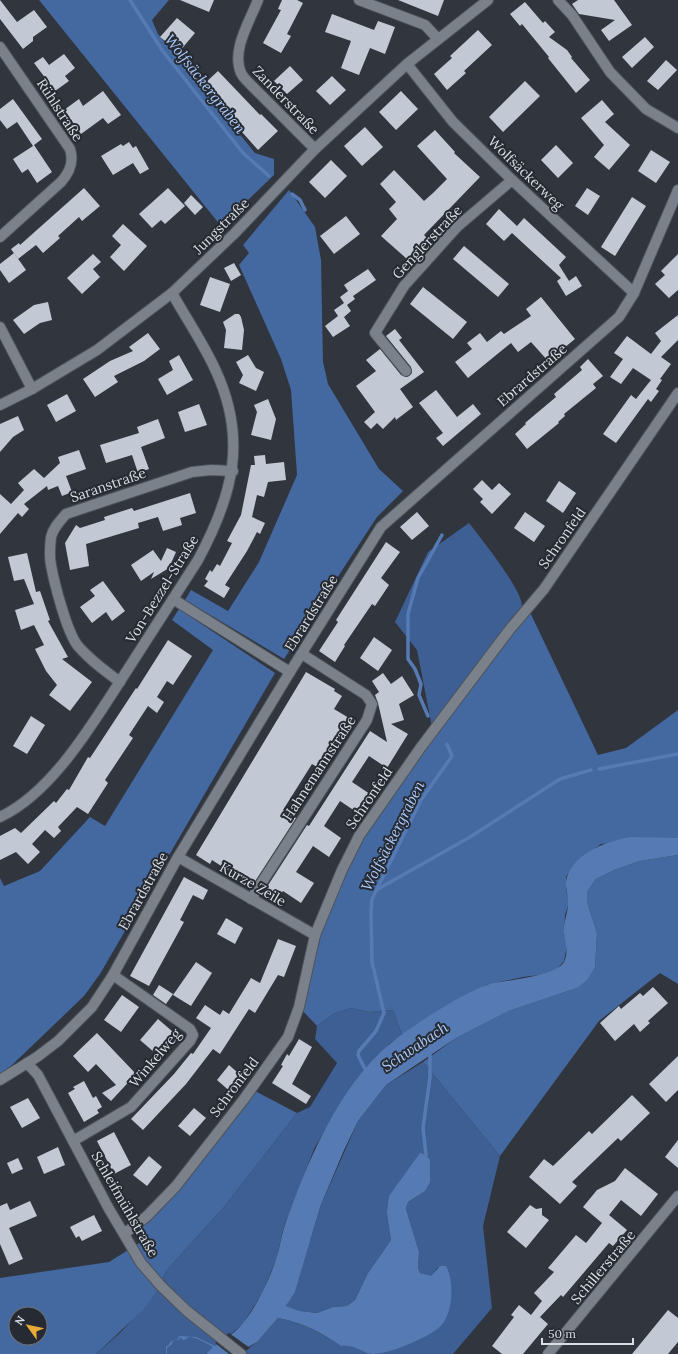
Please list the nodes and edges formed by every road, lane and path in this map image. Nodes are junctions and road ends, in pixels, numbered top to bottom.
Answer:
1 (258, 0) edge
2 (360, 0) edge
3 (488, 0) edge
4 (558, 0) edge
5 (438, 39) junction
6 (0, 47) edge
7 (407, 64) junction
8 (678, 128) edge
9 (315, 149) junction
10 (512, 180) junction
11 (678, 190) edge
12 (0, 237) edge
13 (172, 293) junction
14 (634, 293) junction
15 (0, 327) edge
16 (406, 371) dead end
17 (32, 389) junction
18 (678, 393) edge
19 (0, 404) edge
20 (233, 471) junction
21 (173, 599) junction
22 (302, 654) junction
23 (290, 672) junction
24 (120, 682) junction
25 (0, 817) edge
26 (178, 857) junction
27 (251, 899) junction
28 (315, 936) junction
29 (113, 975) junction
30 (28, 1063) junction
31 (0, 1080) edge
32 (73, 1141) junction
33 (678, 1196) edge
34 (124, 1234) junction
35 (241, 1354) edge
36 (548, 1354) edge

1 - 9 street, Zanderstraße
2 - 5 street
3 - 5 street, Jungstraße
4 - 8 street
5 - 7 street, Jungstraße
6 - 12 street, Rühlstraße
7 - 9 street, Jungstraße
7 - 10 street, Wolfsäckerweg
9 - 13 street, Jungstraße
10 - 14 street, Wolfsäckerweg
10 - 16 street, Genglerstraße
11 - 14 street, Ebrardstraße
13 - 17 street, Jungstraße
13 - 20 street, Von-Bezzel-Straße
14 - 22 street, Ebrardstraße
15 - 17 street
17 - 19 street, Jungstraße
18 - 28 street, Schronfeld
20 - 21 street, Von-Bezzel-Straße
20 - 24 street, Saranstraße
21 - 23 street
21 - 24 street, Von-Bezzel-Straße
22 - 23 street, Ebrardstraße
22 - 27 street, Hahnemannstraße
23 - 26 street, Ebrardstraße
24 - 25 street, Von-Bezzel-Straße
26 - 27 street, Kurze Zeile
26 - 29 street, Ebrardstraße
27 - 28 street, Kurze Zeile
28 - 34 street, Schronfeld
29 - 30 street, Ebrardstraße
29 - 32 street, Winkelweg
30 - 31 street, Ebrardstraße
30 - 32 street, Schleifmühlstraße
32 - 34 street, Schleifmühlstraße
33 - 36 street, Schillerstraße
34 - 35 street, Schleifmühlstraße

